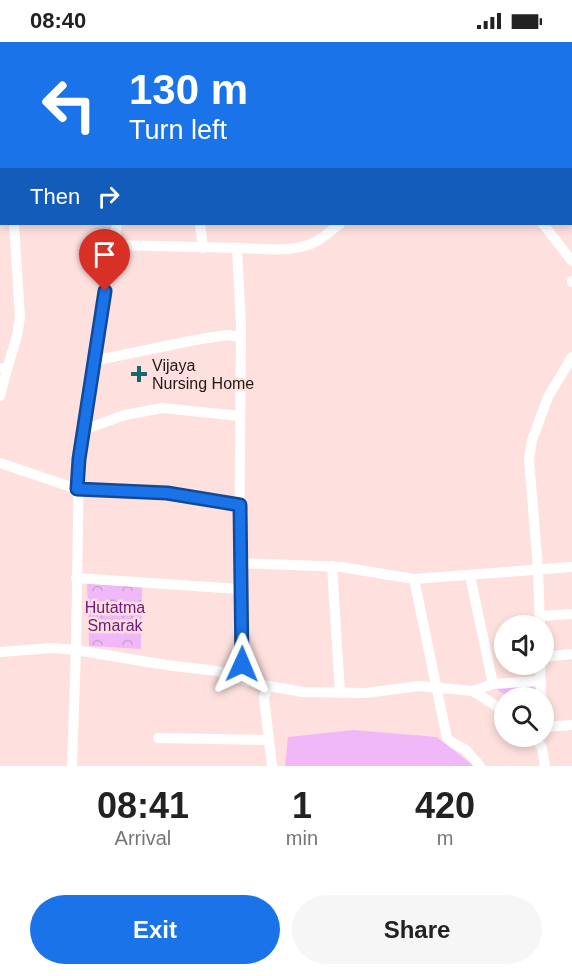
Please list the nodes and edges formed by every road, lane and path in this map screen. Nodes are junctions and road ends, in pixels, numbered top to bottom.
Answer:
1 (14, 225) edge
2 (117, 225) edge
3 (200, 225) edge
4 (339, 225) edge
5 (544, 225) edge
6 (113, 245) junction
7 (203, 248) junction
8 (237, 248) junction
9 (572, 261) edge
10 (240, 337) junction
11 (572, 357) edge
12 (93, 361) junction
13 (4, 368) edge
14 (0, 396) edge
15 (240, 416) junction
16 (83, 430) junction
17 (0, 463) edge
18 (77, 489) junction
19 (240, 505) junction
20 (240, 563) junction
21 (332, 566) junction
22 (572, 567) edge
23 (538, 569) junction
24 (470, 576) junction
25 (76, 578) junction
26 (414, 579) junction
27 (239, 589) junction
28 (572, 614) edge
29 (540, 615) edge
30 (554, 618) edge
31 (76, 650) junction
32 (0, 652) edge
33 (572, 654) edge
34 (554, 656) edge
35 (541, 675) edge
36 (240, 679) junction
37 (541, 681) junction
38 (493, 684) junction
39 (268, 686) junction
40 (436, 687) junction
41 (541, 687) edge
42 (473, 691) junction
43 (340, 693) junction
44 (494, 705) edge
45 (572, 724) edge
46 (554, 725) edge
47 (158, 738) dead end
48 (268, 740) junction
49 (543, 747) edge
50 (72, 766) edge
51 (272, 766) edge
52 (480, 766) edge
53 (545, 766) edge

1 - 13 street
2 - 6 street
3 - 7 street
4 - 8 street
5 - 9 street
6 - 7 street
6 - 12 street
7 - 8 street
8 - 10 street
10 - 12 street
10 - 15 street
11 - 23 street
12 - 16 street
13 - 14 street
15 - 16 street
15 - 19 street
16 - 18 street
17 - 18 street
18 - 19 street
18 - 25 street
19 - 20 street
20 - 21 street
20 - 27 street
21 - 26 street
21 - 43 street
22 - 23 street
23 - 24 street
23 - 29 street
24 - 26 street
24 - 38 street
25 - 27 street
25 - 31 street
26 - 40 street
27 - 36 street
28 - 30 street
31 - 32 street
31 - 36 street
31 - 50 street
33 - 34 street
35 - 37 street
36 - 39 street
37 - 38 street
37 - 41 street
38 - 42 street
39 - 43 street
39 - 48 street
40 - 42 street
40 - 43 street
40 - 52 street
42 - 44 street
45 - 46 street
47 - 48 street
48 - 51 street
49 - 53 street

